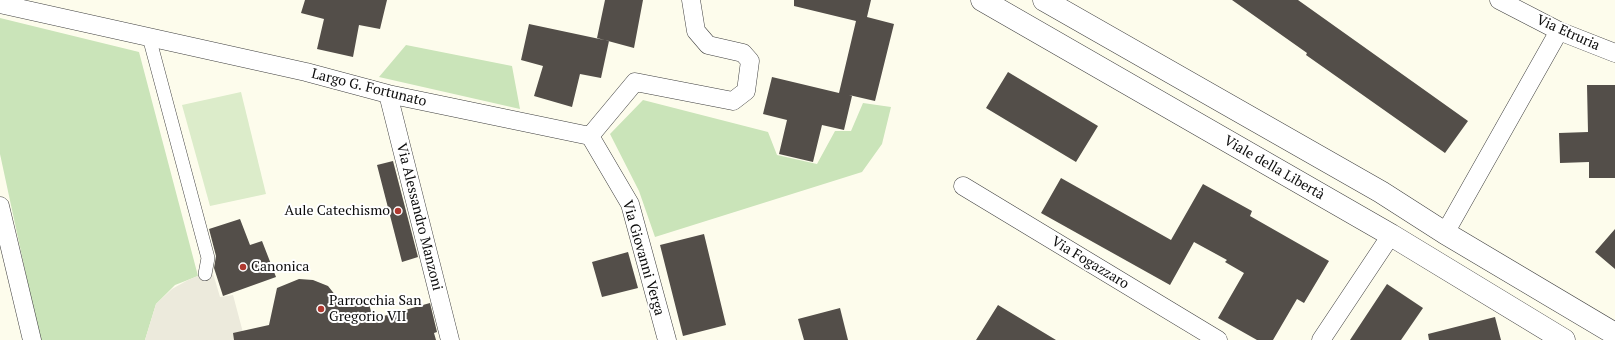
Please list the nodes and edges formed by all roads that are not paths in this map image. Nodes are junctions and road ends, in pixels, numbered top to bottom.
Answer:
1 (691, 0) edge
2 (982, 0) edge
3 (1044, 0) edge
4 (1499, 0) edge
5 (0, 4) edge
6 (1559, 31) junction
7 (149, 37) junction
8 (1615, 53) edge
9 (388, 94) junction
10 (590, 136) junction
11 (963, 186) dead end
12 (0, 206) edge
13 (1445, 233) junction
14 (1390, 235) junction
15 (4, 243) edge
16 (205, 274) dead end
17 (1615, 334) edge
18 (32, 340) edge
19 (450, 340) edge
20 (667, 340) edge
21 (1218, 340) edge
22 (1321, 340) edge
23 (1564, 340) edge

1 - 10 street
2 - 14 street, Viale della Libertà
3 - 13 street
4 - 6 street, Via Etruria
5 - 7 street, Largo G. Fortunato
6 - 8 street, Via Etruria
6 - 13 street
7 - 9 street, Largo G. Fortunato
7 - 16 street
9 - 10 street, Largo G. Fortunato
9 - 19 street, Via Alessandro Manzoni
10 - 20 street, Via Giovanni Verga
11 - 21 street, Via Fogazzaro
12 - 15 street
13 - 17 street
14 - 22 street
14 - 23 street, Viale della Libertà
15 - 18 street

